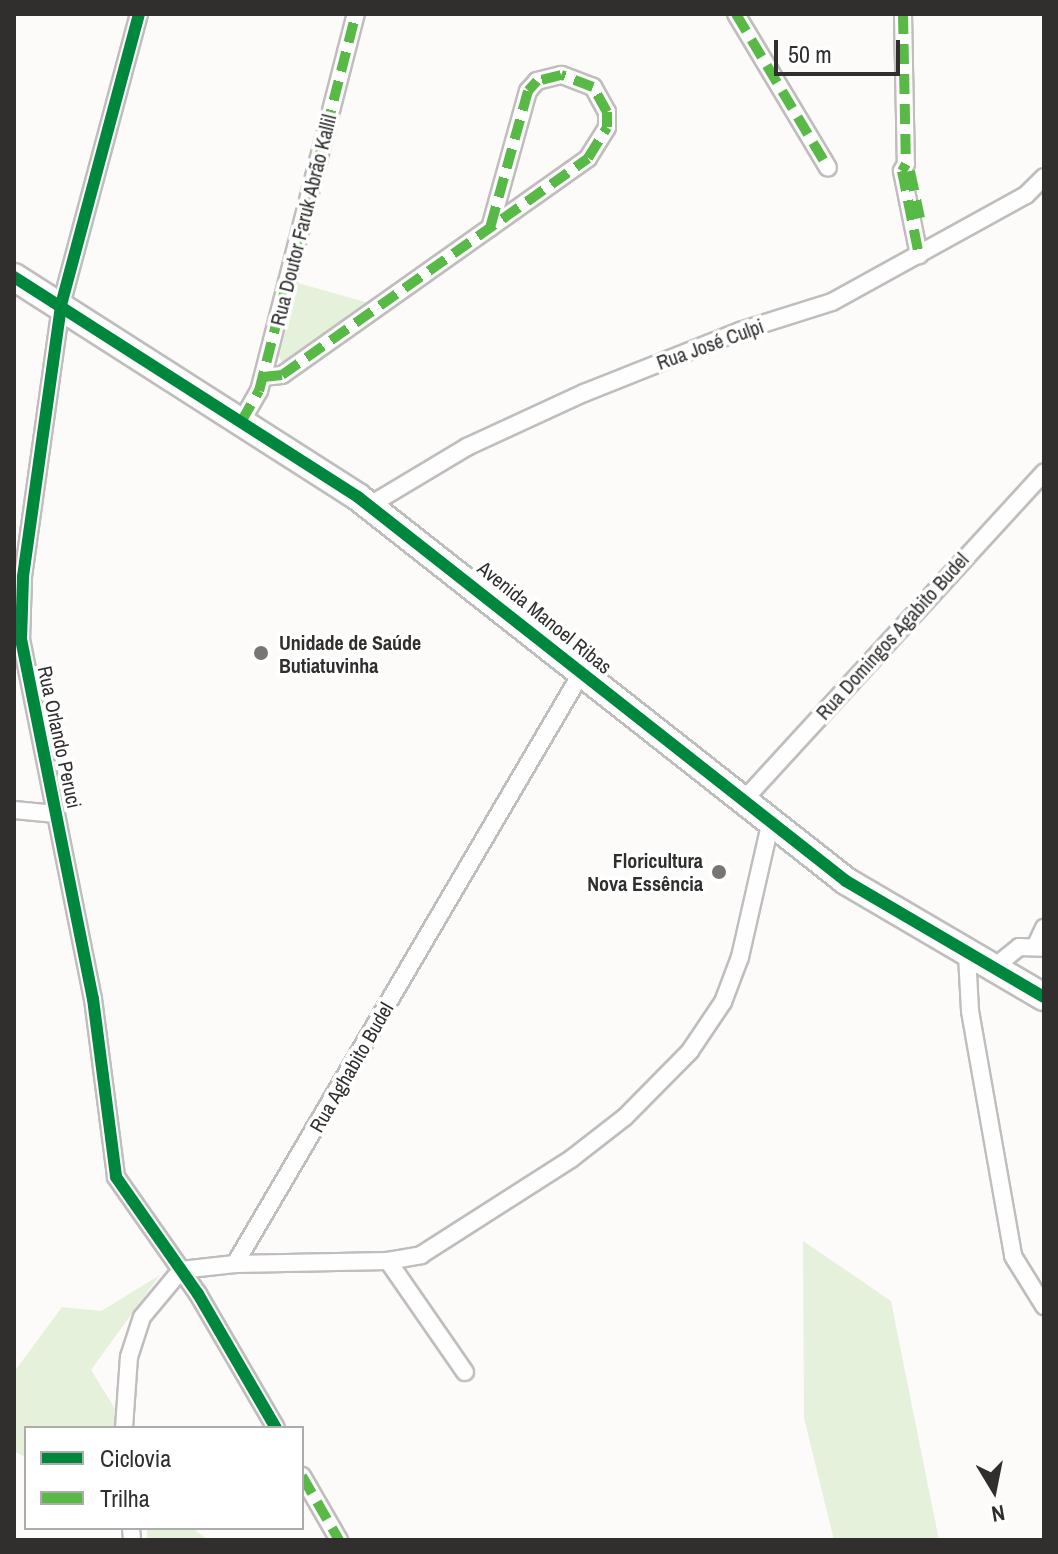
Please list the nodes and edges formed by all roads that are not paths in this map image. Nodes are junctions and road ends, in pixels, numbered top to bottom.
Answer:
1 (139, 14) edge
2 (356, 14) edge
3 (736, 14) edge
4 (903, 14) edge
5 (828, 168) dead end
6 (1044, 177) edge
7 (490, 228) junction
8 (923, 253) junction
9 (14, 277) edge
10 (61, 306) junction
11 (263, 377) junction
12 (241, 422) junction
13 (1044, 472) edge
14 (370, 505) junction
15 (17, 615) edge
16 (582, 672) junction
17 (742, 802) junction
18 (14, 810) edge
19 (56, 814) junction
20 (770, 825) junction
21 (1044, 928) edge
22 (1040, 946) edge
23 (967, 955) junction
24 (992, 969) junction
25 (1044, 997) edge
26 (388, 1261) junction
27 (235, 1264) junction
28 (181, 1270) junction
29 (1044, 1306) edge
30 (465, 1372) dead end
31 (124, 1426) edge
32 (275, 1426) edge
33 (304, 1479) edge
34 (339, 1540) edge

1 - 10 street, Rua Orlando Peruci
2 - 11 street, Rua Doutor Faruk Abrão Kallil
3 - 5 street
4 - 8 street
6 - 8 street, Rua José Culpi
7 - 7 street
7 - 11 street
8 - 14 street, Rua José Culpi
9 - 10 main road, Avenida Manoel Ribas
10 - 12 main road, Avenida Manoel Ribas
10 - 15 street, Rua Orlando Peruci
11 - 12 street, Rua Doutor Faruk Abrão Kallil
12 - 14 main road, Avenida Manoel Ribas
13 - 17 street, Rua Domingos Agabito Budel
14 - 16 main road, Avenida Manoel Ribas
15 - 19 street, Rua Orlando Peruci
16 - 17 main road, Avenida Manoel Ribas
16 - 27 street, Rua Aghabito Budel
17 - 20 main road, Avenida Manoel Ribas
18 - 19 street
19 - 28 street, Rua Orlando Peruci
20 - 23 main road, Avenida Manoel Ribas
20 - 26 street
21 - 22 street
22 - 24 street
23 - 24 main road, Avenida Manoel Ribas
23 - 29 street
24 - 25 main road, Avenida Manoel Ribas
26 - 27 street
26 - 30 street
27 - 28 street
28 - 31 street
28 - 32 street, Rua Orlando Peruci
33 - 34 street

